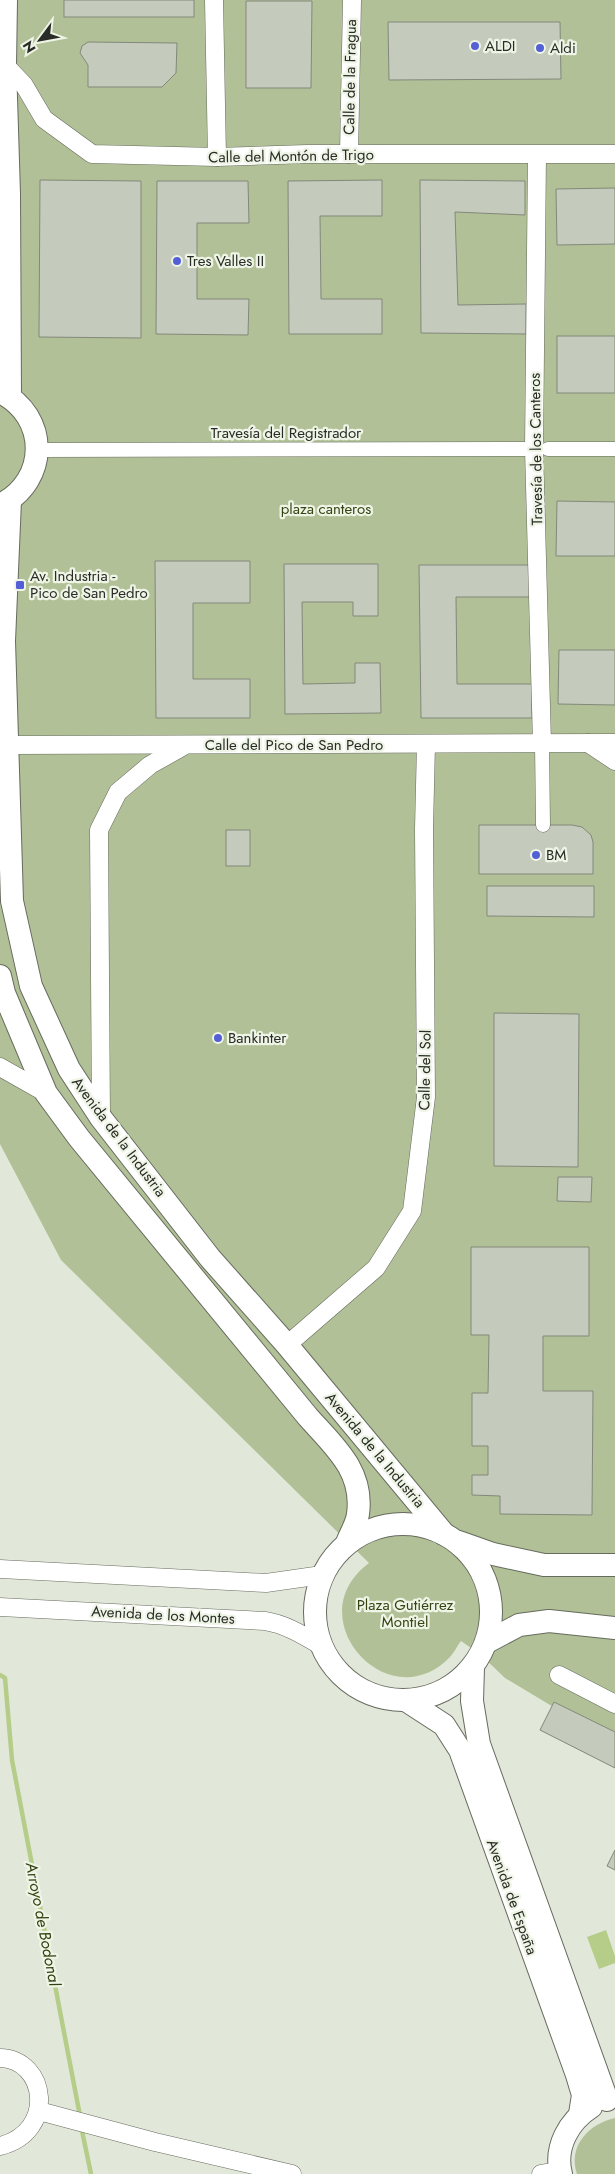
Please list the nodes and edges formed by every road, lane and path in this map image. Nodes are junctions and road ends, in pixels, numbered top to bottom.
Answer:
1 (6, 0) edge
2 (214, 0) edge
3 (352, 0) edge
4 (5, 65) junction
5 (610, 152) edge
6 (349, 154) junction
7 (537, 154) junction
8 (217, 158) junction
9 (5, 395) edge
10 (541, 449) junction
11 (615, 449) edge
12 (37, 450) junction
13 (5, 502) edge
14 (542, 743) junction
15 (615, 743) edge
16 (4, 744) edge
17 (426, 744) junction
18 (588, 744) junction
19 (185, 745) junction
20 (615, 761) edge
21 (543, 825) dead end
22 (1, 990) edge
23 (0, 1067) edge
24 (46, 1093) junction
25 (101, 1118) junction
26 (287, 1344) junction
27 (449, 1537) junction
28 (347, 1543) junction
29 (615, 1566) edge
30 (0, 1569) edge
31 (322, 1575) junction
32 (0, 1607) edge
33 (615, 1628) edge
34 (487, 1642) junction
35 (320, 1644) junction
36 (472, 1668) junction
37 (558, 1675) dead end
38 (407, 1701) junction
39 (615, 1704) edge
40 (0, 2058) edge
41 (611, 2100) edge
42 (39, 2111) junction
43 (580, 2114) junction
44 (0, 2146) edge
45 (554, 2173) edge
46 (292, 2174) edge

1 - 4 street
2 - 8 street
3 - 6 street, Calle de la Fragua
4 - 8 street, Calle del Montón de Trigo
4 - 9 street
5 - 7 street, Calle del Montón de Trigo
6 - 7 street, Calle del Montón de Trigo
6 - 8 street, Calle del Montón de Trigo
7 - 10 street, Travesía de los Canteros
9 - 12 street
10 - 11 street, Travesía del Registrador
10 - 12 street, Travesía del Registrador
10 - 14 street, Travesía de los Canteros
12 - 13 street
13 - 16 street, Avenida de la Industria
14 - 17 street, Calle del Pico de San Pedro
14 - 18 street, Calle del Pico de San Pedro
14 - 21 street
15 - 18 street, Calle del Pico de San Pedro
16 - 19 street, Calle del Pico de San Pedro
16 - 25 street, Avenida de la Industria
17 - 19 street, Calle del Pico de San Pedro
17 - 26 street, Calle del Sol
18 - 20 street
19 - 25 street
22 - 24 street, Avenida de la Industria
23 - 24 street
24 - 28 street, Avenida de la Industria
25 - 26 street, Avenida de la Industria
26 - 27 street, Avenida de la Industria
27 - 28 street
27 - 29 street
27 - 34 street
28 - 31 street
30 - 31 street
31 - 35 street
32 - 35 street, Avenida de los Montes
33 - 34 street
34 - 36 street
35 - 38 street
36 - 38 street
36 - 41 street, Avenida de España
37 - 39 street
38 - 43 street, Avenida de España
40 - 42 street
41 - 43 street
42 - 44 street
42 - 46 street
43 - 45 street

